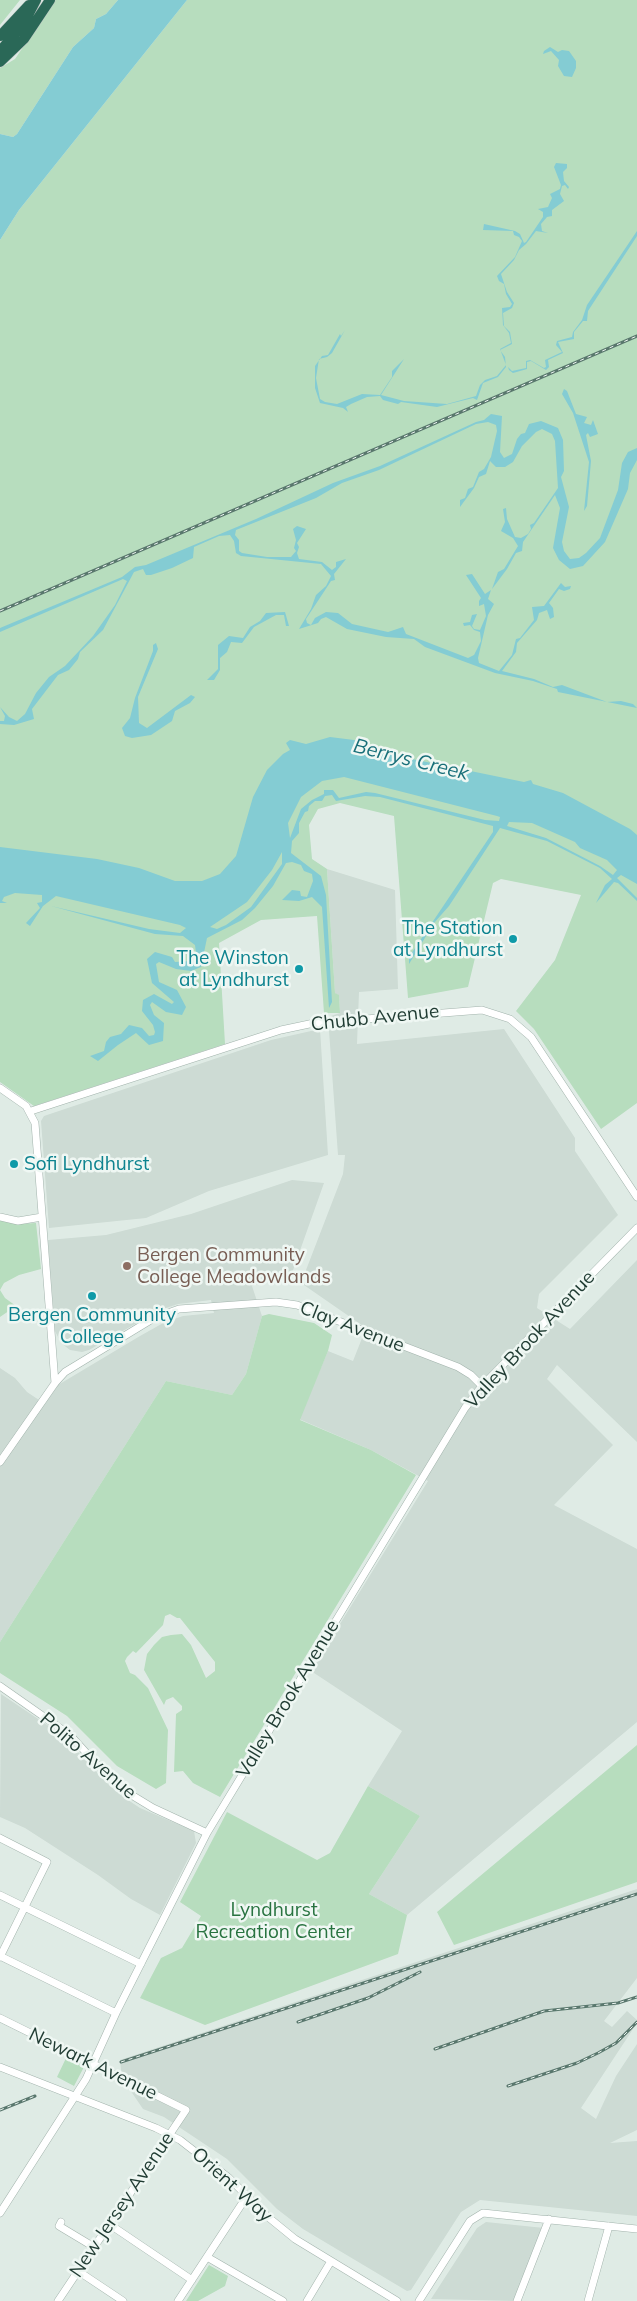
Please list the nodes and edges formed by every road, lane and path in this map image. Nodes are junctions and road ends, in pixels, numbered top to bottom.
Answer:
1 (34, 0) edge
2 (50, 0) edge
3 (0, 36) edge
4 (0, 43) edge
5 (0, 50) edge
6 (0, 62) edge
7 (0, 1088) edge
8 (31, 1111) junction
9 (637, 1197) edge
10 (0, 1217) edge
11 (42, 1217) junction
12 (637, 1228) edge
13 (55, 1383) junction
14 (482, 1386) junction
15 (0, 1462) edge
16 (0, 1686) edge
17 (207, 1832) junction
18 (0, 1838) edge
19 (0, 1895) edge
20 (25, 1907) junction
21 (0, 1956) edge
22 (141, 1964) junction
23 (116, 2013) junction
24 (0, 2018) edge
25 (92, 2064) junction
26 (0, 2067) edge
27 (76, 2096) junction
28 (186, 2110) joint
29 (170, 2134) junction
30 (247, 2196) junction
31 (0, 2213) edge
32 (549, 2219) junction
33 (61, 2222) dead end
34 (110, 2224) junction
35 (609, 2226) junction
36 (637, 2229) edge
37 (94, 2247) junction
38 (207, 2257) junction
39 (331, 2261) junction
40 (78, 2271) junction
41 (192, 2280) junction
42 (58, 2301) edge
43 (124, 2301) edge
44 (178, 2301) edge
45 (283, 2301) edge
46 (307, 2301) edge
47 (397, 2301) edge
48 (418, 2301) edge
49 (517, 2301) edge
50 (588, 2301) edge

1 - 3 highway
1 - 4 highway
1 - 5 highway
2 - 6 highway
7 - 8 street
8 - 9 street, Chubb Avenue
8 - 11 street
10 - 11 street
11 - 13 street
12 - 14 street, Valley Brook Avenue
13 - 14 street, Clay Avenue
13 - 15 street, Clay Avenue
14 - 17 street, Valley Brook Avenue
16 - 17 street, Polito Avenue
17 - 22 street, Valley Brook Avenue
18 - 20 street
19 - 20 street
20 - 21 street
20 - 22 street
21 - 23 street
22 - 23 street, Valley Brook Avenue
23 - 25 street, Valley Brook Avenue
24 - 25 street, Newark Avenue
25 - 27 street, Valley Brook Avenue
25 - 28 street, Newark Avenue
26 - 27 street, Orient Way
27 - 29 street, Orient Way
27 - 31 street, Valley Brook Avenue
28 - 29 street, New Jersey Avenue
29 - 30 street, Orient Way
29 - 34 street, New Jersey Avenue
30 - 38 street
30 - 39 street, Orient Way
32 - 35 street
32 - 48 street
32 - 49 street
33 - 37 street
34 - 37 street, New Jersey Avenue
34 - 41 street
35 - 36 street
35 - 50 street
37 - 40 street, New Jersey Avenue
38 - 41 street
38 - 45 street
39 - 46 street
39 - 47 street, Orient Way
40 - 42 street, New Jersey Avenue
40 - 43 street
41 - 44 street

